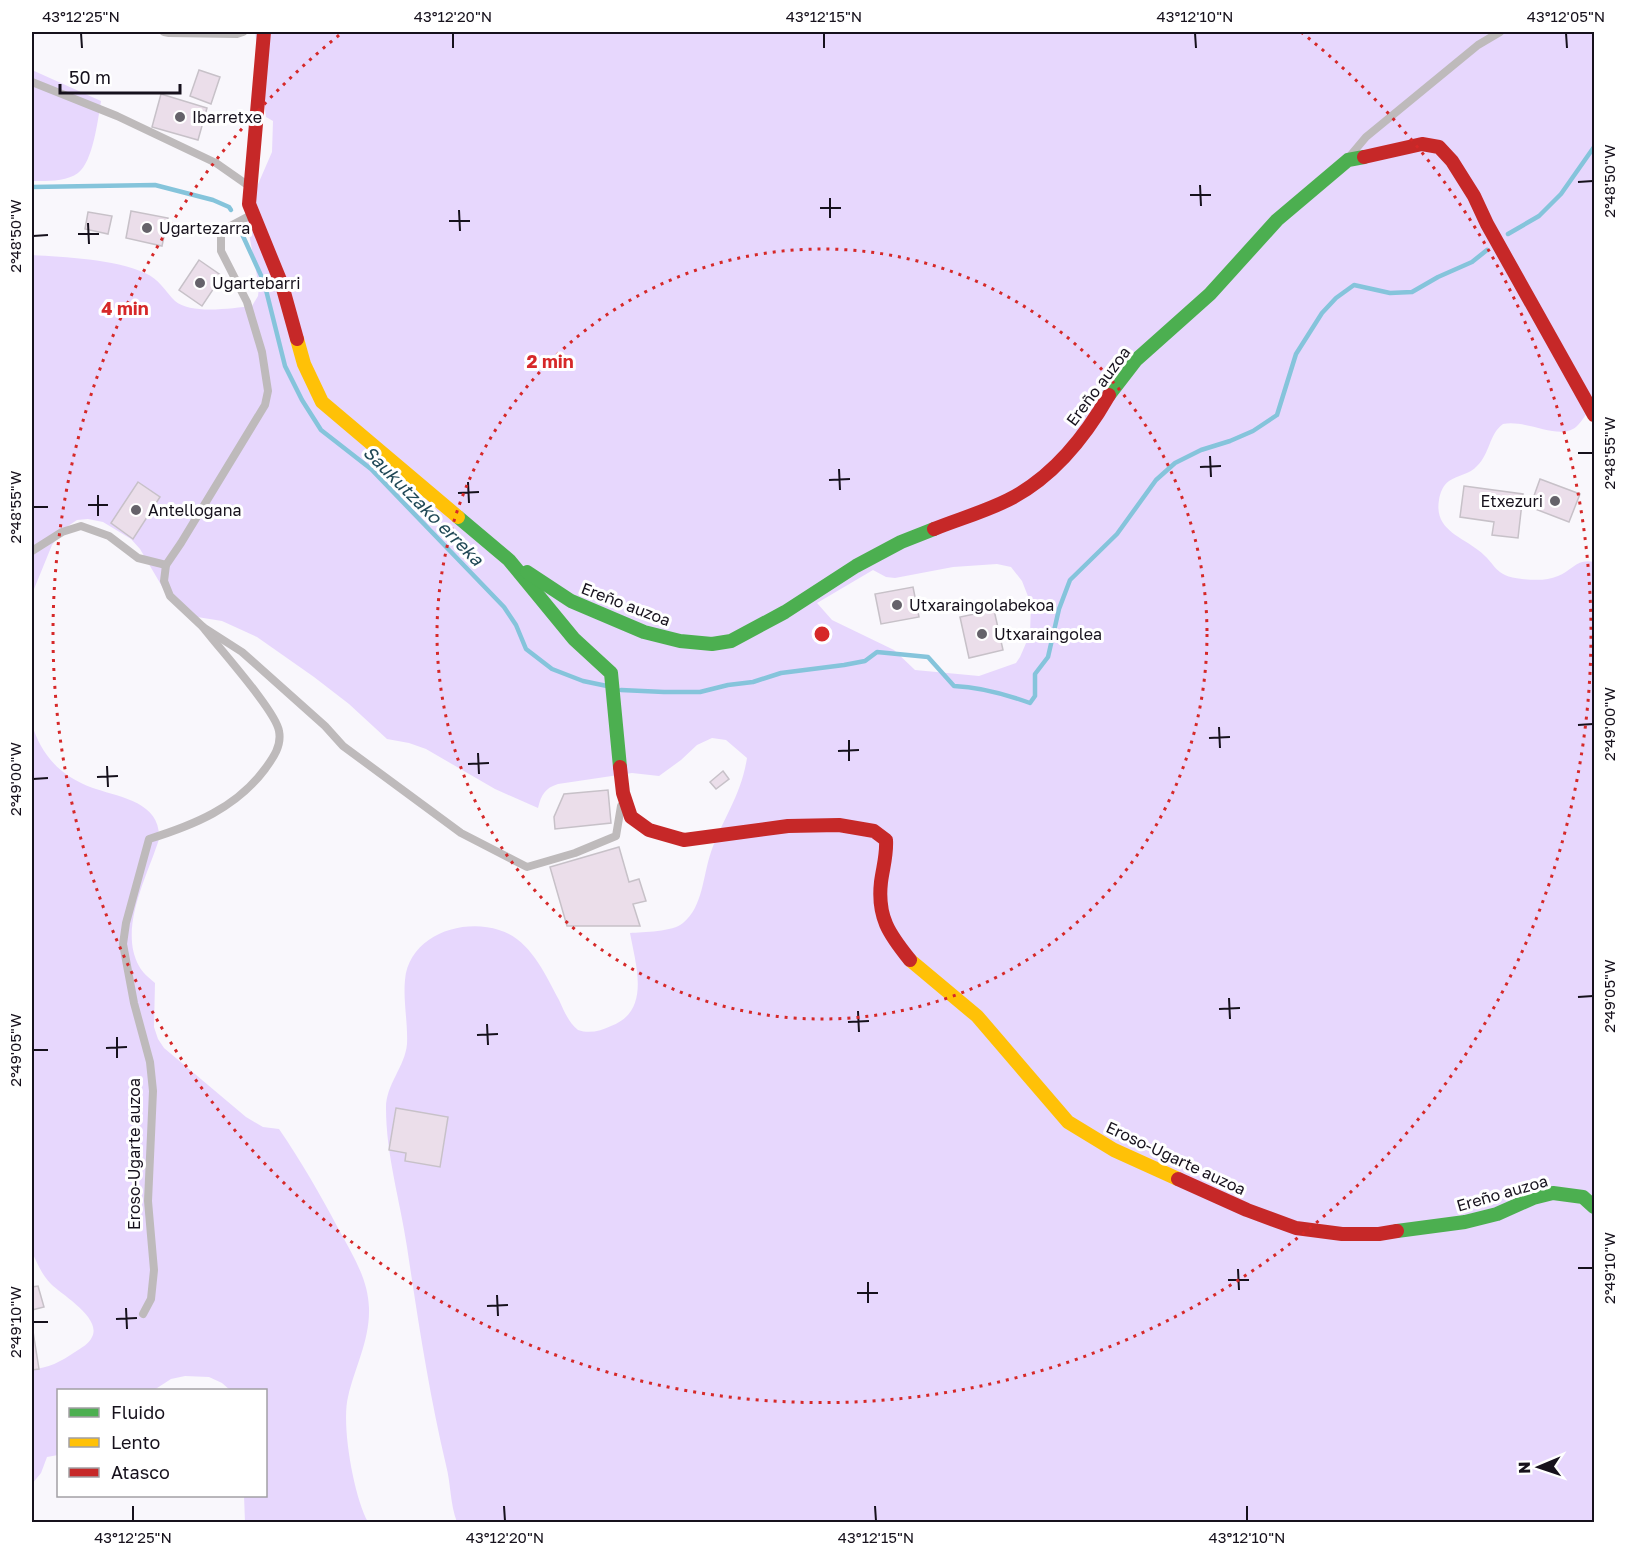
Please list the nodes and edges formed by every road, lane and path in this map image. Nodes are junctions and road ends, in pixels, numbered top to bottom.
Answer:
1 (164, 32) edge
2 (243, 32) edge
3 (264, 32) edge
4 (1500, 32) edge
5 (32, 82) edge
6 (1348, 160) junction
7 (249, 187) junction
8 (253, 214) junction
9 (1594, 415) edge
10 (32, 551) edge
11 (509, 560) junction
12 (166, 565) junction
13 (203, 627) junction
14 (623, 793) junction
15 (1594, 1207) edge
16 (1379, 1234) joint
17 (143, 1314) dead end

1 - 2 lane
3 - 7 street, Eroso-Ugarte auzoa
4 - 6 lane
5 - 7 lane
6 - 9 street, Ereño auzoa
6 - 11 street, Ereño auzoa
7 - 8 street, Eroso-Ugarte auzoa
8 - 11 street, Eroso-Ugarte auzoa
8 - 12 lane
10 - 12 lane
11 - 14 street, Eroso-Ugarte auzoa
12 - 13 lane, Eroso-Ugarte auzoa
13 - 14 lane, Eroso-Ugarte auzoa
13 - 17 lane, Eroso-Ugarte auzoa
14 - 16 street, Eroso-Ugarte auzoa
15 - 16 street, Ereño auzoa

